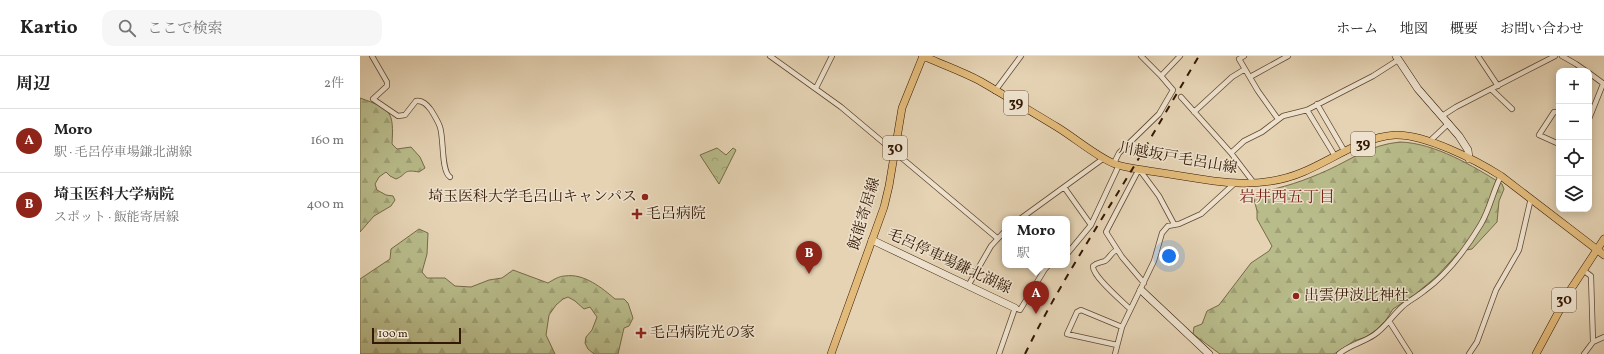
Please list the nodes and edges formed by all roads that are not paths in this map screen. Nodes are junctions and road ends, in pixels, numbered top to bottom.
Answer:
1 (372, 56) edge
2 (770, 56) edge
3 (832, 56) edge
4 (1021, 56) edge
5 (1141, 56) edge
6 (1180, 56) edge
7 (1244, 56) edge
8 (1288, 56) edge
9 (1478, 56) edge
10 (1555, 56) edge
11 (1562, 56) edge
12 (920, 57) edge
13 (1397, 58) edge
14 (1582, 68) edge
15 (1245, 69) junction
16 (1161, 76) junction
17 (1592, 76) edge
18 (1250, 77) junction
19 (1604, 84) edge
20 (1498, 86) junction
21 (816, 88) junction
22 (1491, 89) junction
23 (995, 91) junction
24 (1181, 97) dead end
25 (1317, 104) junction
26 (1512, 109) dead end
27 (1307, 110) junction
28 (1194, 112) junction
29 (1556, 112) edge
30 (1592, 112) edge
31 (1442, 116) junction
32 (1278, 119) junction
33 (1449, 124) junction
34 (1430, 141) junction
35 (1556, 143) edge
36 (895, 152) junction
37 (1345, 152) junction
38 (1231, 153) junction
39 (1335, 156) junction
40 (1104, 158) junction
41 (1469, 159) junction
42 (1116, 164) junction
43 (1139, 169) junction
44 (1501, 176) junction
45 (450, 177) dead end
46 (1235, 183) junction
47 (1254, 183) junction
48 (1064, 187) junction
49 (1531, 198) junction
50 (1024, 216) edge
51 (1174, 224) junction
52 (1091, 225) junction
53 (1002, 234) edge
54 (997, 238) junction
55 (1604, 239) edge
56 (872, 240) junction
57 (1596, 249) junction
58 (1070, 250) edge
59 (1117, 250) junction
60 (1604, 255) edge
61 (1045, 268) edge
62 (1583, 270) junction
63 (968, 286) junction
64 (1143, 287) junction
65 (1015, 308) junction
66 (1130, 309) junction
67 (1389, 321) junction
68 (1122, 327) junction
69 (1604, 337) edge
70 (1593, 342) junction
71 (1117, 345) junction
72 (831, 354) edge
73 (999, 354) edge
74 (1114, 354) edge
75 (1209, 354) edge
76 (1339, 354) edge
77 (1410, 354) edge
78 (1469, 354) edge
79 (1536, 354) edge
80 (1584, 354) edge

1 - 45 street
2 - 21 street
3 - 21 street
4 - 23 street
5 - 16 street
6 - 16 street
7 - 15 street
8 - 18 street
9 - 20 street
10 - 20 street
11 - 14 street
12 - 23 main road, 川越坂戸毛呂山線 / 39
12 - 36 main road, 飯能寄居線 / 30
13 - 25 street
13 - 31 street
15 - 18 street
15 - 28 street
16 - 42 street
17 - 19 street
18 - 32 street
19 - 30 street
20 - 22 street
21 - 36 street
22 - 26 street
22 - 31 street
23 - 40 main road, 川越坂戸毛呂山線 / 39
24 - 28 street
25 - 27 street
25 - 37 street
27 - 32 street
27 - 39 street
28 - 38 street
29 - 35 street
31 - 33 street
32 - 38 street
33 - 34 street
33 - 41 street
34 - 37 main road, 川越坂戸毛呂山線 / 39
34 - 41 main road, 川越坂戸毛呂山線 / 39
36 - 54 street
36 - 56 main road, 飯能寄居線 / 30
37 - 39 main road, 川越坂戸毛呂山線 / 39
38 - 47 street
39 - 47 main road, 川越坂戸毛呂山線 / 39
40 - 42 main road, 川越坂戸毛呂山線 / 39
40 - 48 street
41 - 44 main road, 川越坂戸毛呂山線 / 39
42 - 43 main road, 川越坂戸毛呂山線 / 39
42 - 52 street
43 - 46 main road, 川越坂戸毛呂山線 / 39
43 - 51 street
43 - 59 street
44 - 49 main road, 川越坂戸毛呂山線 / 39
44 - 67 street
46 - 47 main road, 川越坂戸毛呂山線 / 39
46 - 51 street
48 - 50 street
48 - 52 street
49 - 57 main road, 川越坂戸毛呂山線 / 39
49 - 78 street
51 - 64 street
52 - 58 street
53 - 54 street
54 - 63 street
55 - 57 main road, 30
56 - 63 street, 毛呂停車場鎌北湖線
56 - 72 main road, 飯能寄居線 / 30
57 - 60 main road, 川越坂戸毛呂山線 / 39
57 - 62 main road, 30
59 - 64 street
59 - 66 street
61 - 65 street
62 - 70 street
62 - 79 main road, 30
63 - 65 street, 毛呂停車場鎌北湖線
64 - 66 street
64 - 75 street
65 - 73 street
66 - 68 street
67 - 76 street
67 - 77 street
68 - 71 street
68 - 71 street
69 - 70 street
70 - 80 street
71 - 74 street

